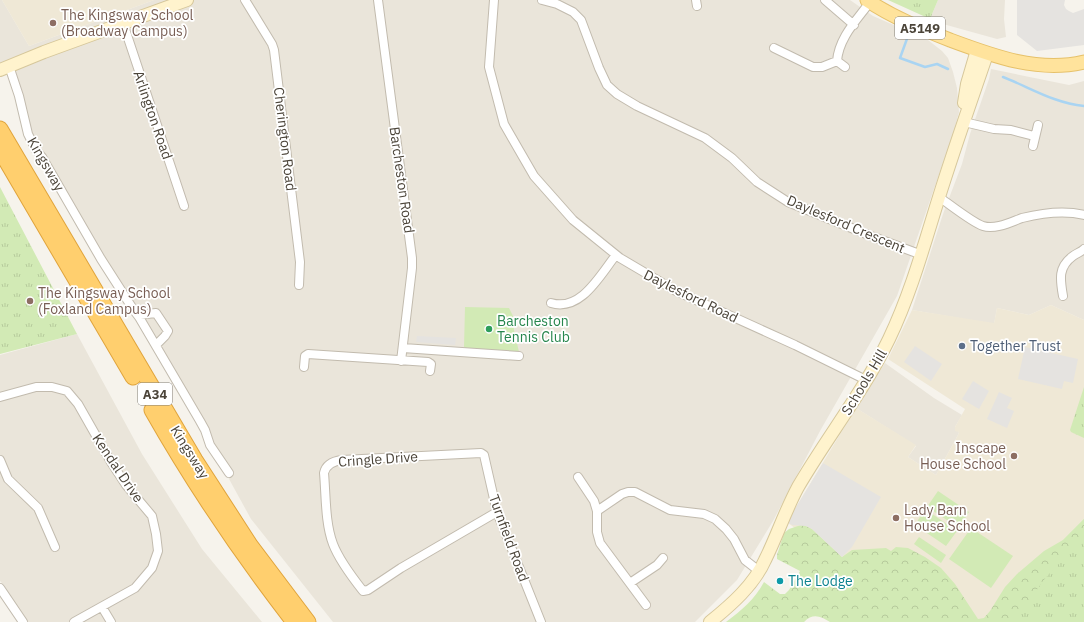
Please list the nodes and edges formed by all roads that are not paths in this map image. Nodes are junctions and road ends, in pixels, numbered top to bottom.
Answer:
1 (187, 0) edge
2 (245, 0) edge
3 (378, 0) edge
4 (494, 0) edge
5 (542, 0) edge
6 (825, 0) edge
7 (869, 1) edge
8 (122, 23) junction
9 (854, 24) junction
10 (774, 48) dead end
11 (982, 52) junction
12 (838, 61) junction
13 (1084, 62) edge
14 (5, 68) edge
15 (845, 68) dead end
16 (965, 118) junction
17 (1038, 125) dead end
18 (0, 129) edge
19 (1034, 136) junction
20 (1033, 146) dead end
21 (0, 150) edge
22 (939, 197) junction
23 (184, 206) dead end
24 (1084, 215) edge
25 (1084, 249) edge
26 (616, 255) junction
27 (922, 255) junction
28 (299, 285) dead end
29 (1062, 296) dead end
30 (551, 304) dead end
31 (138, 315) junction
32 (156, 345) junction
33 (403, 348) junction
34 (519, 356) dead end
35 (401, 361) junction
36 (304, 367) dead end
37 (430, 371) dead end
38 (866, 380) junction
39 (0, 397) edge
40 (481, 453) joint
41 (0, 460) edge
42 (229, 473) dead end
43 (578, 477) dead end
44 (597, 510) junction
45 (497, 512) junction
46 (55, 547) dead end
47 (663, 558) dead end
48 (759, 570) junction
49 (630, 583) junction
50 (0, 588) edge
51 (646, 605) dead end
52 (102, 606) junction
53 (23, 622) edge
54 (74, 622) edge
55 (111, 622) edge
56 (294, 622) edge
57 (308, 622) edge
58 (540, 622) edge
59 (710, 622) edge

1 - 8 street
2 - 28 street, Cherington Road
3 - 33 street, Barcheston Road
4 - 26 street, Daylesford Road
5 - 27 street, Daylesford Crescent
6 - 9 street
7 - 9 street
7 - 11 main road, A5149
8 - 14 street
8 - 23 street, Arlington Road
9 - 12 street
10 - 12 street
11 - 13 main road, A5149
11 - 16 street, Schools Hill
12 - 15 street
14 - 31 street, Kingsway
16 - 19 street
16 - 22 street, Schools Hill
17 - 19 street
18 - 57 highway, Kingsway / A34
19 - 20 street
21 - 56 highway, Kingsway / A34
22 - 24 street
22 - 27 street, Schools Hill
25 - 29 street
26 - 30 street
26 - 38 street, Daylesford Road
27 - 38 street, Schools Hill
31 - 32 street, Kingsway
31 - 32 street
32 - 42 street, Kingsway
33 - 34 street
33 - 35 street, Barcheston Road
35 - 36 street
35 - 37 street
38 - 48 street, Schools Hill
39 - 52 street, Kendal Drive
40 - 45 street, Turnfield Road
40 - 45 street, Cringle Drive
41 - 46 street
43 - 44 street
44 - 48 street
44 - 49 street
45 - 58 street, Turnfield Road
47 - 49 street
48 - 59 street, Schools Hill
49 - 51 street
50 - 53 street
52 - 54 street, Kendal Drive
52 - 55 street

